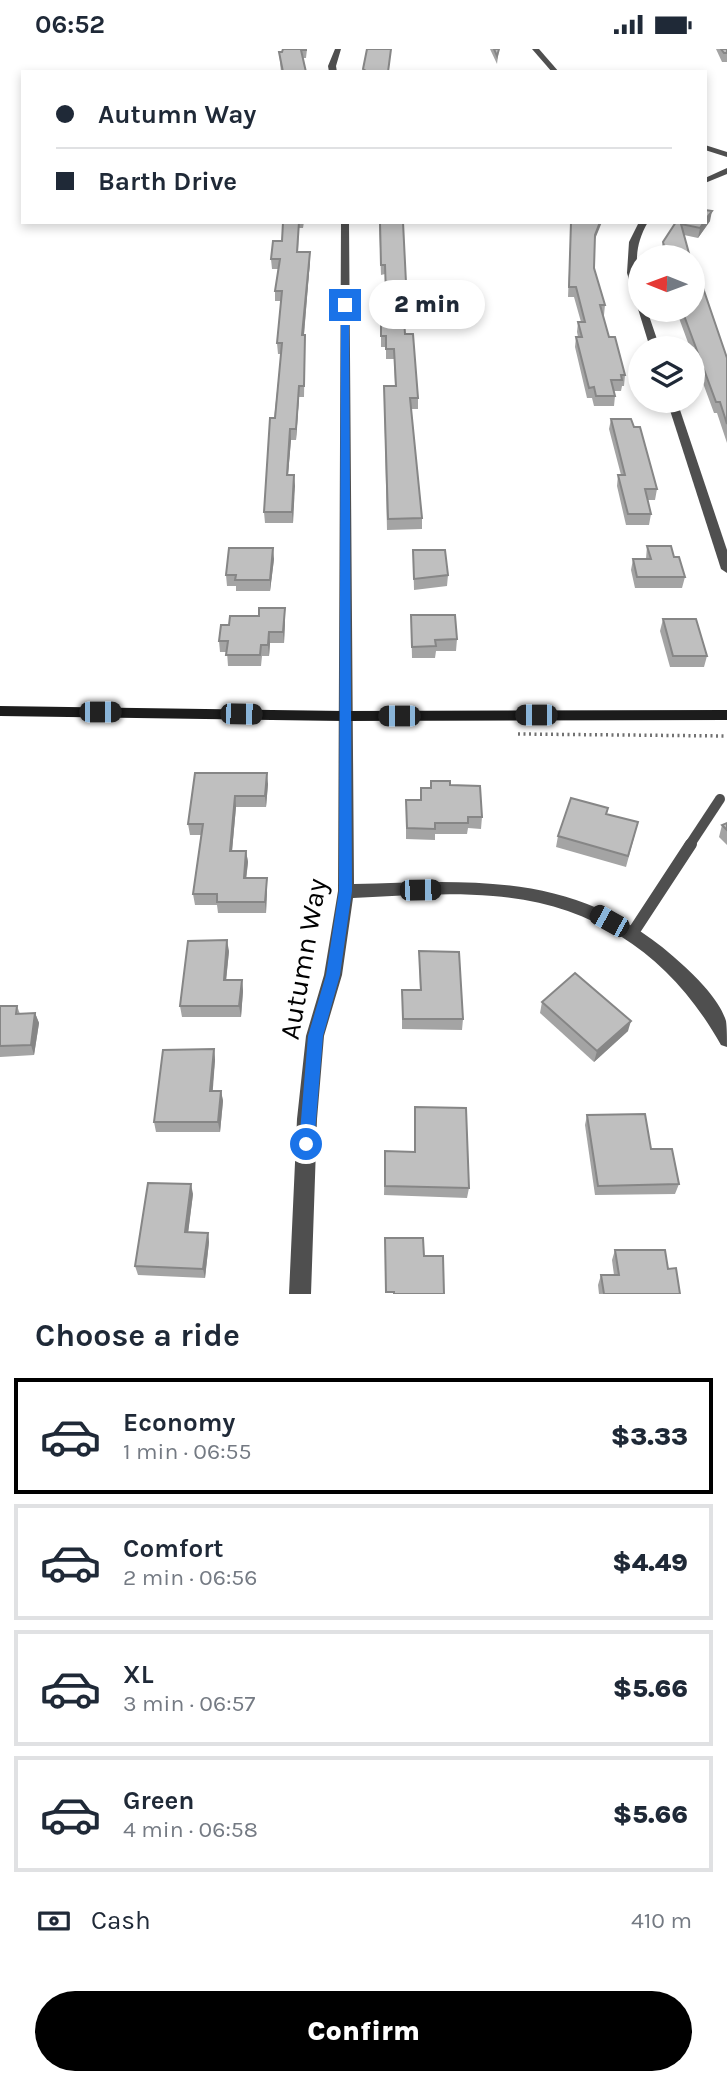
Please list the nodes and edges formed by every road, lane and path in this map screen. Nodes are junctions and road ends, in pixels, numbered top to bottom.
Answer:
1 (338, 49) edge
2 (535, 49) edge
3 (333, 70) edge
4 (554, 70) edge
5 (707, 148) edge
6 (727, 155) edge
7 (727, 171) edge
8 (707, 180) edge
9 (345, 224) edge
10 (642, 224) edge
11 (634, 245) edge
12 (676, 413) edge
13 (727, 569) edge
14 (0, 711) edge
15 (727, 715) edge
16 (344, 716) junction
17 (518, 734) dead end
18 (727, 736) edge
19 (720, 799) dead end
20 (345, 891) junction
21 (632, 934) junction
22 (727, 1039) edge
23 (300, 1294) edge

1 - 3 street
2 - 4 street
5 - 6 street
7 - 8 street
9 - 16 street, Autumn Way
10 - 11 street
12 - 13 street
14 - 16 main road
15 - 16 main road
16 - 20 street, Autumn Way
17 - 18 path
19 - 21 lane
20 - 21 street
20 - 23 street, Autumn Way
21 - 22 street

